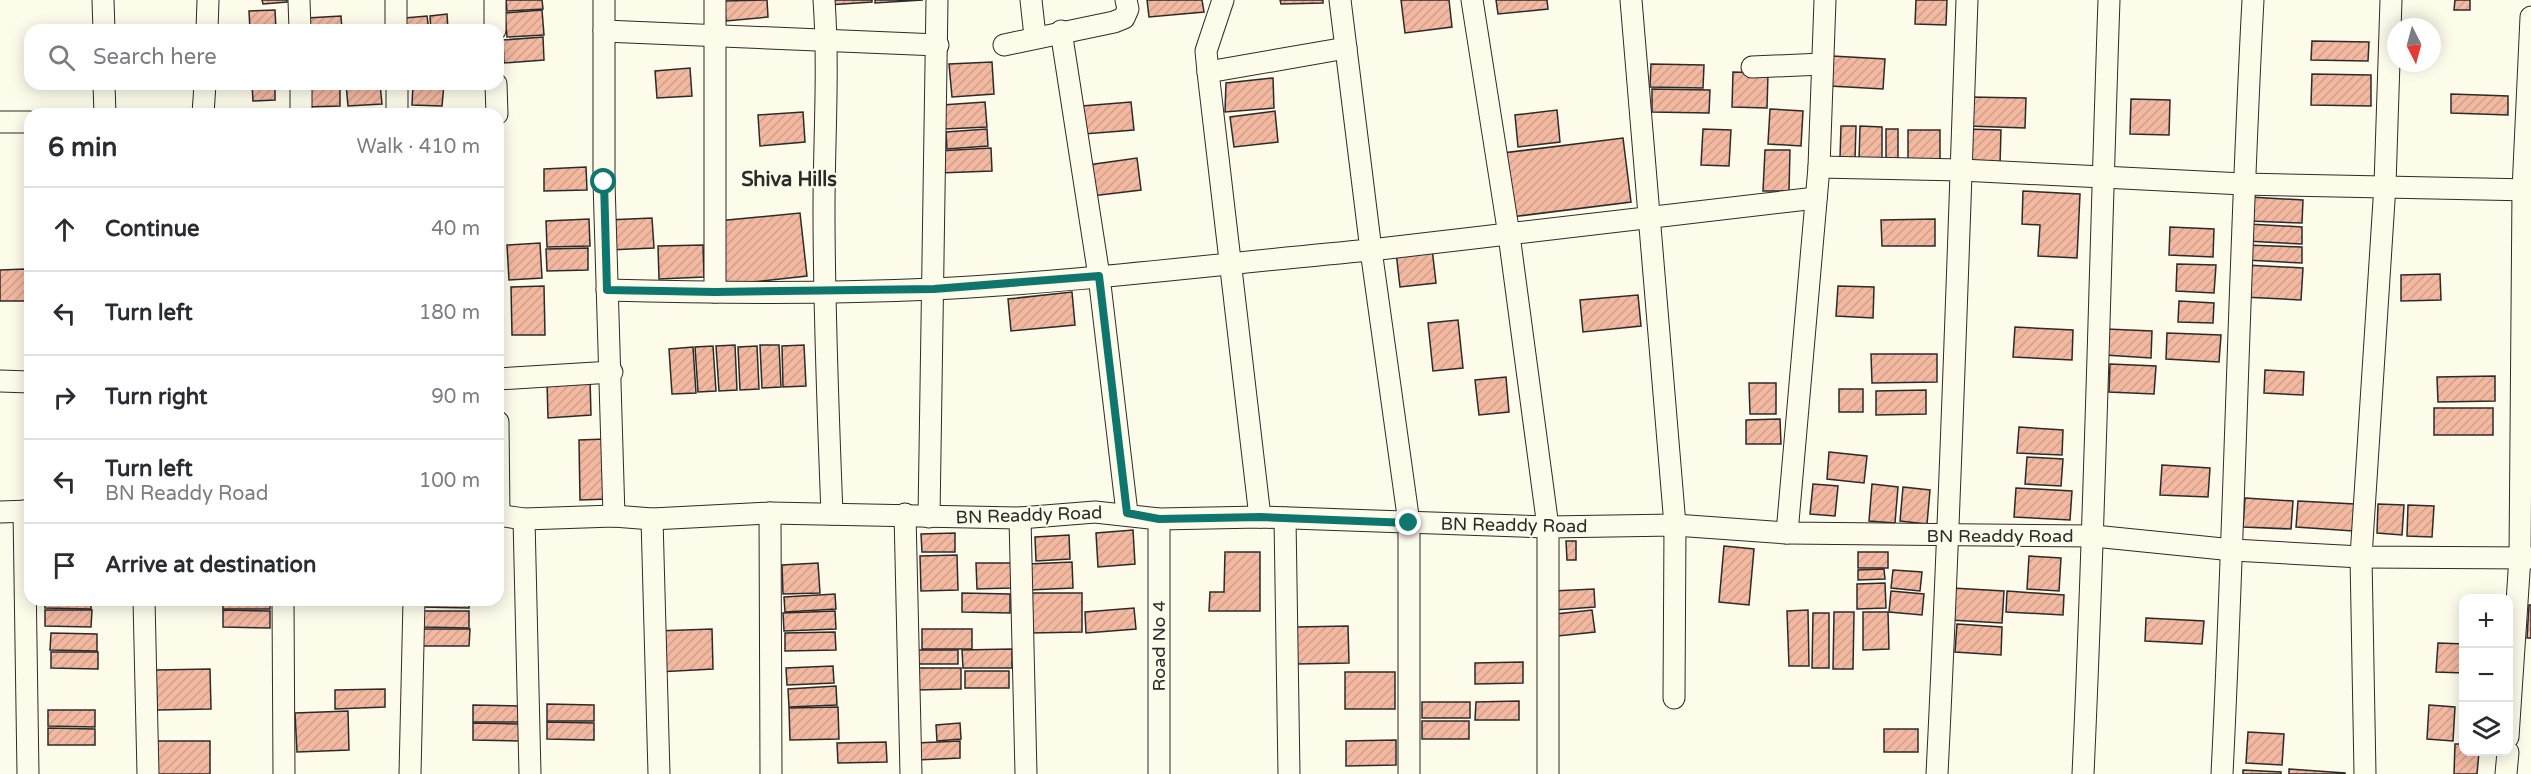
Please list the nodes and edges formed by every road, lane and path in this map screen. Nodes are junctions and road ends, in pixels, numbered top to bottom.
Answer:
1 (103, 0) edge
2 (208, 0) edge
3 (299, 0) edge
4 (396, 0) edge
5 (495, 0) edge
6 (604, 0) edge
7 (715, 0) edge
8 (824, 0) edge
9 (937, 0) edge
10 (1031, 0) edge
11 (1126, 0) edge
12 (1223, 0) edge
13 (1340, 0) edge
14 (1472, 0) edge
15 (1631, 0) edge
16 (1825, 0) edge
17 (1967, 0) edge
18 (2109, 0) edge
19 (2253, 0) edge
20 (2391, 0) edge
21 (2531, 17) edge
22 (104, 24) edge
23 (207, 24) edge
24 (300, 24) edge
25 (396, 24) edge
26 (495, 24) edge
27 (604, 31) junction
28 (1061, 31) junction
29 (716, 35) junction
30 (1035, 36) junction
31 (827, 41) junction
32 (938, 45) junction
33 (1004, 45) dead end
34 (1346, 48) junction
35 (1822, 64) junction
36 (1752, 67) dead end
37 (1208, 72) junction
38 (104, 90) edge
39 (205, 90) edge
40 (301, 90) edge
41 (397, 90) edge
42 (496, 90) edge
43 (105, 108) edge
44 (203, 108) edge
45 (301, 108) edge
46 (397, 108) edge
47 (497, 108) edge
48 (0, 122) edge
49 (24, 122) edge
50 (1819, 167) junction
51 (1961, 170) junction
52 (2103, 178) junction
53 (2243, 184) junction
54 (2385, 185) junction
55 (2527, 190) edge
56 (1816, 198) junction
57 (1652, 219) junction
58 (1509, 236) junction
59 (1371, 250) junction
60 (1231, 262) junction
61 (1099, 276) junction
62 (934, 289) junction
63 (607, 290) junction
64 (824, 291) junction
65 (715, 292) junction
66 (612, 372) junction
67 (504, 379) edge
68 (0, 381) edge
69 (24, 382) edge
70 (24, 511) edge
71 (0, 512) edge
72 (770, 513) junction
73 (1127, 513) junction
74 (832, 514) junction
75 (905, 514) junction
76 (504, 516) edge
77 (614, 516) junction
78 (929, 517) junction
79 (1260, 517) junction
80 (1020, 518) junction
81 (1285, 518) junction
82 (524, 519) junction
83 (652, 519) junction
84 (1159, 519) junction
85 (1409, 523) junction
86 (1675, 525) junction
87 (1548, 527) junction
88 (1787, 533) junction
89 (2094, 536) junction
90 (1947, 537) junction
91 (2233, 550) junction
92 (2361, 557) junction
93 (2525, 557) edge
94 (27, 606) edge
95 (144, 606) edge
96 (283, 606) edge
97 (414, 606) edge
98 (1674, 698) dead end
99 (2511, 702) edge
100 (2508, 756) edge
101 (28, 774) edge
102 (148, 774) edge
103 (284, 774) edge
104 (410, 774) edge
105 (530, 774) edge
106 (659, 774) edge
107 (771, 774) edge
108 (911, 774) edge
109 (1026, 774) edge
110 (1159, 774) edge
111 (1289, 774) edge
112 (1409, 774) edge
113 (1548, 774) edge
114 (1937, 774) edge
115 (2083, 774) edge
116 (2222, 774) edge
117 (2365, 774) edge
118 (2506, 774) edge

1 - 22 street
2 - 23 street
3 - 24 street
4 - 25 street
5 - 26 street
6 - 27 street
7 - 29 street
8 - 31 street
9 - 32 street
10 - 30 street
11 - 28 street
12 - 37 street
13 - 34 street
14 - 58 street
15 - 57 street
16 - 35 street
17 - 51 street
18 - 52 street
19 - 53 street
20 - 54 street
21 - 55 street
27 - 29 street
27 - 63 street
28 - 30 street
28 - 61 street
29 - 31 street
29 - 65 street
30 - 33 street
31 - 32 street
31 - 64 street
32 - 62 street
34 - 37 street
34 - 59 street
35 - 36 street
35 - 50 street
37 - 60 street
38 - 43 street
39 - 44 street
40 - 45 street
41 - 46 street
42 - 47 street
48 - 49 street
50 - 51 street
50 - 56 street
51 - 52 street
51 - 90 street
52 - 53 street
52 - 89 street
53 - 54 street
53 - 91 street
54 - 55 street
54 - 92 street
55 - 93 street
56 - 57 street
56 - 88 street
57 - 58 street
57 - 86 street
58 - 59 street
58 - 87 street
59 - 60 street
59 - 85 street
60 - 61 street
60 - 79 street
61 - 62 street
61 - 73 street
62 - 64 street
62 - 78 street
63 - 65 street
63 - 66 street
64 - 65 street
64 - 74 street
66 - 67 street
66 - 77 street
68 - 69 street
70 - 71 street
72 - 74 street, BN Readdy Road
72 - 83 street, BN Readdy Road
72 - 107 street
73 - 80 street, BN Readdy Road
73 - 84 street, BN Readdy Road
74 - 75 street, BN Readdy Road
75 - 78 street, BN Readdy Road
75 - 108 street
76 - 82 street, BN Readdy Road
77 - 82 street, BN Readdy Road
77 - 83 street, BN Readdy Road
78 - 80 street, BN Readdy Road
79 - 81 street, BN Readdy Road
79 - 84 street, BN Readdy Road
80 - 109 street
81 - 85 street, BN Readdy Road
81 - 111 street
82 - 105 street
83 - 106 street
84 - 110 street, Road No 4
85 - 87 street, BN Readdy Road
85 - 112 street
86 - 87 street, BN Readdy Road
86 - 88 street, BN Readdy Road
86 - 98 street
87 - 113 street
88 - 90 street, BN Readdy Road
89 - 90 street, BN Readdy Road
89 - 91 street, BN Readdy Road
89 - 115 street
90 - 114 street
91 - 92 street, BN Readdy Road
91 - 116 street
92 - 93 street, BN Readdy Road
92 - 117 street
93 - 99 street
94 - 101 street
95 - 102 street
96 - 103 street
97 - 104 street
100 - 118 street

